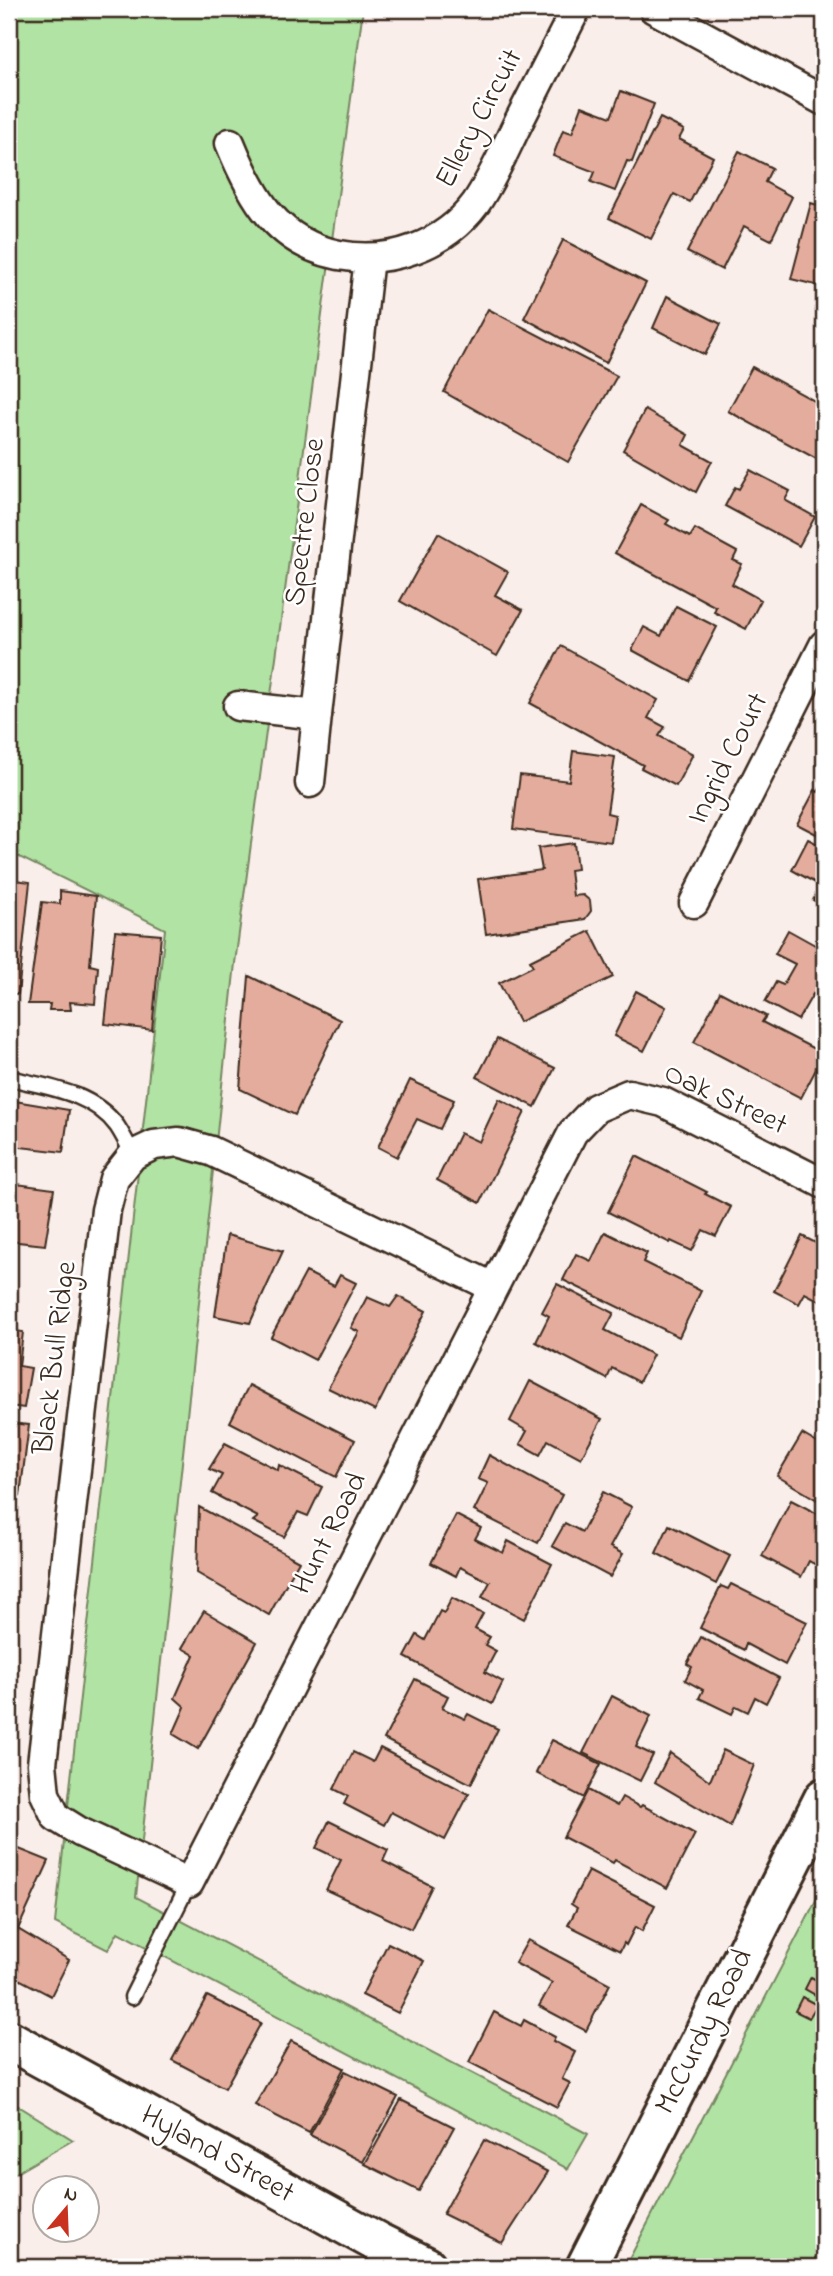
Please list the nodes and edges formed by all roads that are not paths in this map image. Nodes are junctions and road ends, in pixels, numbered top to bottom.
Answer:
1 (576, 9) edge
2 (654, 9) edge
3 (824, 101) edge
4 (230, 143) dead end
5 (369, 258) junction
6 (824, 645) edge
7 (238, 706) dead end
8 (317, 715) junction
9 (310, 783) dead end
10 (694, 903) dead end
11 (9, 1078) edge
12 (597, 1108) joint
13 (134, 1154) junction
14 (824, 1184) edge
15 (493, 1287) junction
16 (824, 1798) edge
17 (189, 1883) junction
18 (132, 1997) dead end
19 (9, 2040) edge
20 (427, 2267) edge
21 (586, 2267) edge

1 - 5 street, Ellery Circuit
2 - 3 street
4 - 5 street, Ellery Circuit
5 - 8 street, Spectre Close
6 - 10 street, Ingrid Court
7 - 8 street
8 - 9 street, Spectre Close
11 - 13 lane
12 - 14 street, Oak Street
12 - 15 street, Hunt Road
13 - 15 street
13 - 17 street, Black Bull Ridge
15 - 17 street, Hunt Road
16 - 21 main road, McCurdy Road
17 - 18 lane, Hunt Road
19 - 20 main road, Hyland Street

